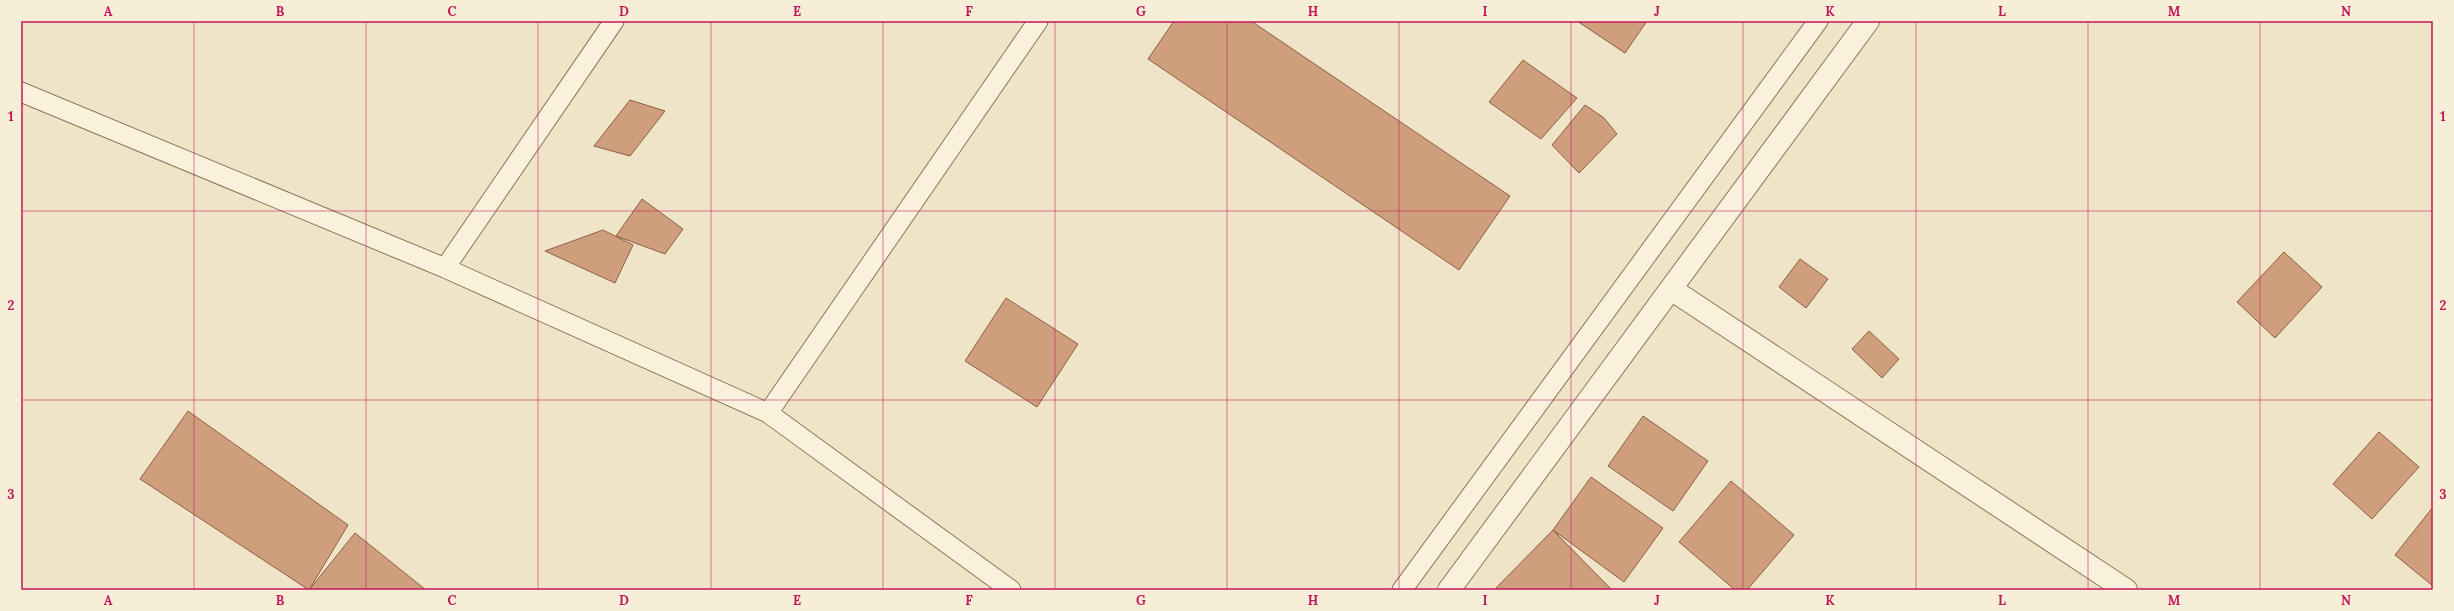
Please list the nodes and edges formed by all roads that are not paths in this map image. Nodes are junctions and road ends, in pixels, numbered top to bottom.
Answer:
1 (614, 21) edge
2 (1038, 21) edge
3 (1818, 21) edge
4 (1868, 21) edge
5 (21, 92) edge
6 (445, 268) junction
7 (1671, 289) junction
8 (768, 413) junction
9 (1011, 590) edge
10 (1402, 590) edge
11 (1450, 590) edge
12 (2126, 590) edge

1 - 6 lane
2 - 8 lane
3 - 10 lane
4 - 7 street
5 - 6 lane
6 - 8 lane
7 - 11 street
7 - 12 street
8 - 9 lane

